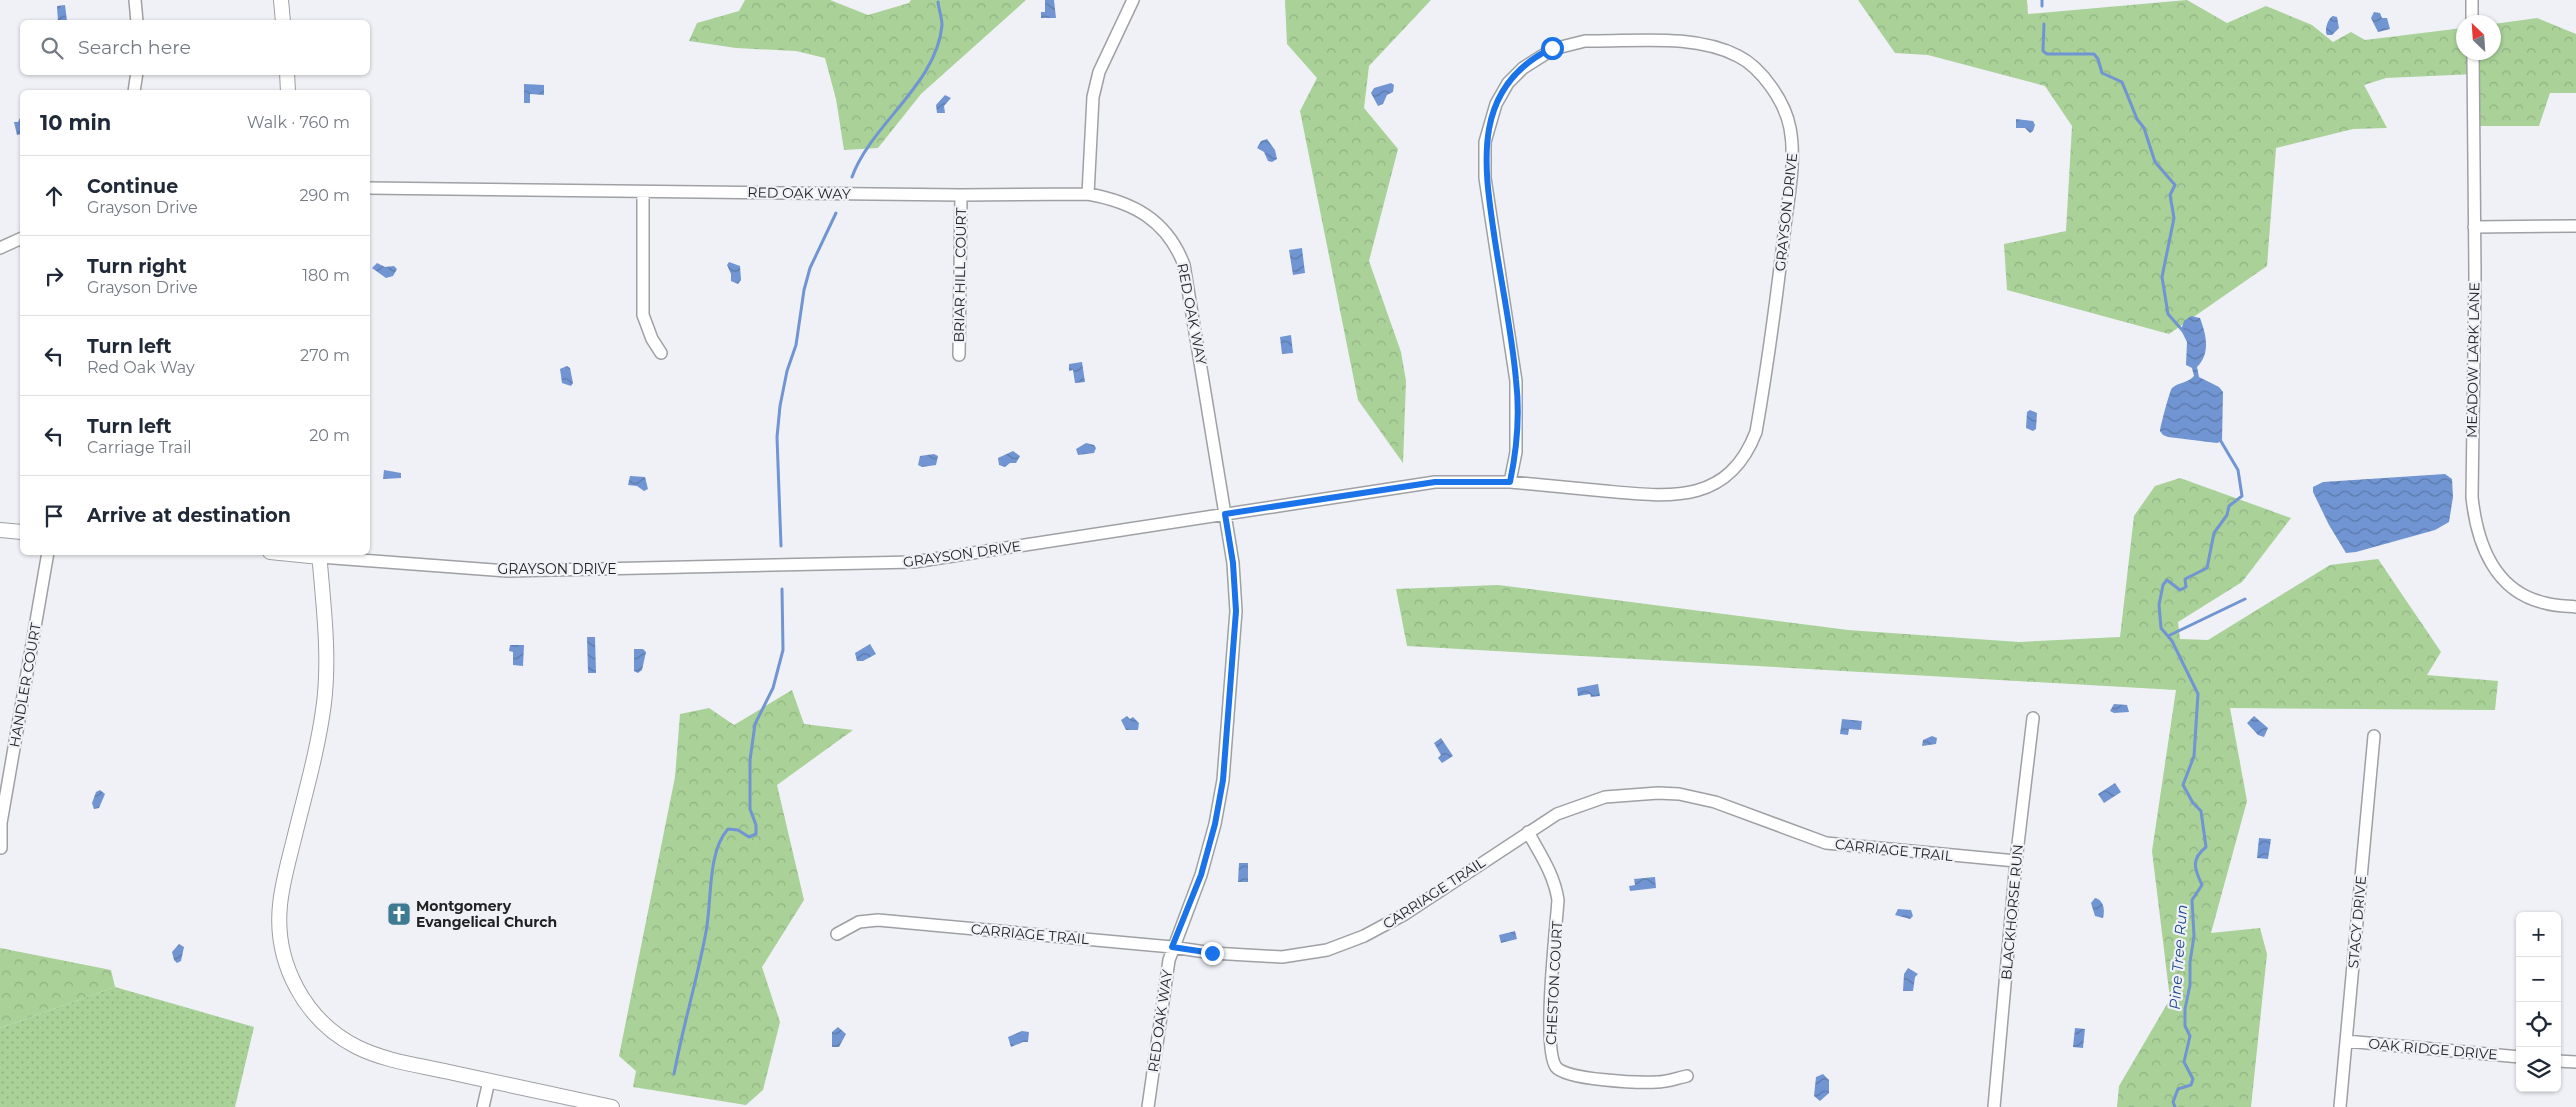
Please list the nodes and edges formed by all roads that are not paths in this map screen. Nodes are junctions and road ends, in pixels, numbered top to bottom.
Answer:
1 (135, 0) edge
2 (281, 0) edge
3 (1133, 0) edge
4 (2472, 0) edge
5 (2472, 15) edge
6 (137, 20) edge
7 (283, 20) edge
8 (2473, 60) edge
9 (137, 75) edge
10 (287, 75) edge
11 (134, 90) edge
12 (288, 90) edge
13 (370, 188) edge
14 (643, 192) junction
15 (1088, 194) junction
16 (961, 195) junction
17 (2576, 226) edge
18 (2474, 227) junction
19 (20, 239) edge
20 (0, 248) edge
21 (661, 353) dead end
22 (959, 355) dead end
23 (1510, 482) junction
24 (1225, 514) junction
25 (0, 530) edge
26 (20, 532) edge
27 (47, 555) edge
28 (319, 555) edge
29 (330, 555) edge
30 (2576, 607) edge
31 (2033, 718) dead end
32 (2374, 736) dead end
33 (1528, 832) junction
34 (1, 848) dead end
35 (2016, 861) junction
36 (836, 934) dead end
37 (1172, 947) junction
38 (2346, 1041) junction
39 (2516, 1057) edge
40 (2561, 1060) edge
41 (2576, 1062) edge
42 (1687, 1076) dead end
43 (489, 1081) junction
44 (483, 1107) edge
45 (612, 1107) edge
46 (1148, 1107) edge
47 (1994, 1107) edge
48 (2340, 1107) edge

1 - 6 street
2 - 7 street
3 - 15 street
4 - 5 street
8 - 18 street, MEADOW LARK LANE
9 - 11 street
10 - 12 street
13 - 14 street, RED OAK WAY
14 - 16 street, RED OAK WAY
14 - 21 street
15 - 16 street, RED OAK WAY
15 - 24 street, RED OAK WAY
16 - 22 street, BRIAR HILL COURT
17 - 18 street
18 - 30 street, MEADOW LARK LANE
19 - 20 street
23 - 23 street, GRAYSON DRIVE
23 - 24 street, GRAYSON DRIVE
24 - 29 street, GRAYSON DRIVE
24 - 37 street, RED OAK WAY
25 - 26 street
27 - 34 street, HANDLER COURT
28 - 43 street
31 - 35 street, BLACKHORSE RUN
32 - 38 street, STACY DRIVE
33 - 35 street, CARRIAGE TRAIL
33 - 37 street, CARRIAGE TRAIL
33 - 42 street, CHESTON COURT
35 - 47 street, BLACKHORSE RUN
36 - 37 street, CARRIAGE TRAIL
37 - 46 street, RED OAK WAY
38 - 39 street, OAK RIDGE DRIVE
38 - 48 street, STACY DRIVE
40 - 41 street
43 - 44 street
43 - 45 street

